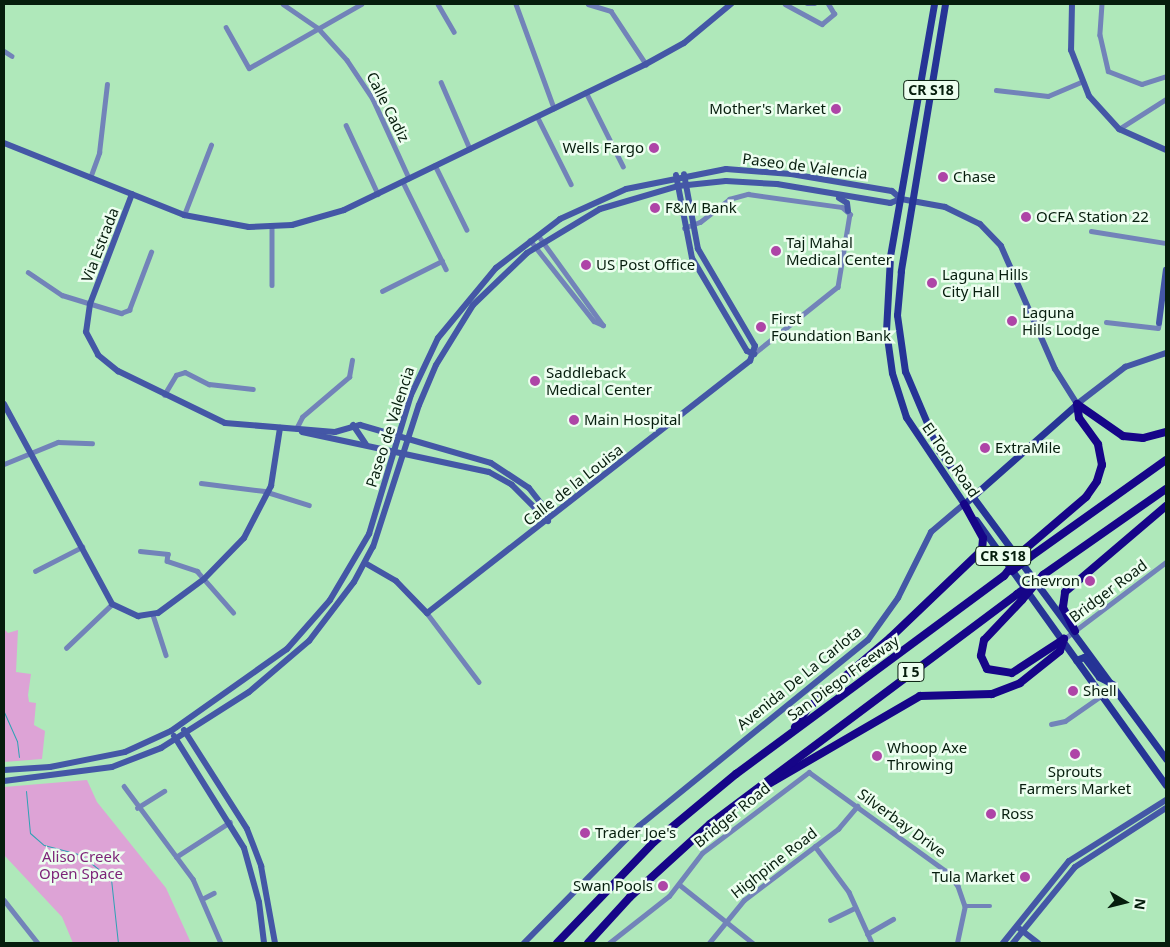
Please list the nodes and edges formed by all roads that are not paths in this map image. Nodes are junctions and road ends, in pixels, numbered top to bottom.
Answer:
1 (283, 4) edge
2 (361, 4) edge
3 (438, 4) edge
4 (516, 4) edge
5 (588, 4) edge
6 (732, 4) edge
7 (785, 4) edge
8 (807, 4) edge
9 (816, 4) edge
10 (828, 4) edge
11 (934, 4) edge
12 (945, 4) edge
13 (1072, 4) edge
14 (1102, 4) edge
15 (226, 27) dead end
16 (318, 28) junction
17 (454, 32) dead end
18 (4, 51) edge
19 (12, 56) dead end
20 (646, 64) junction
21 (1166, 76) edge
22 (441, 82) dead end
23 (1081, 82) junction
24 (107, 84) dead end
25 (996, 90) dead end
26 (586, 92) junction
27 (1166, 99) edge
28 (554, 108) junction
29 (537, 116) junction
30 (346, 125) dead end
31 (1119, 129) junction
32 (4, 143) edge
33 (211, 145) dead end
34 (470, 149) junction
35 (1166, 150) edge
36 (435, 165) junction
37 (623, 166) dead end
38 (684, 174) junction
39 (676, 176) junction
40 (90, 178) junction
41 (406, 180) junction
42 (570, 184) dead end
43 (686, 185) junction
44 (678, 186) junction
45 (822, 192) junction
46 (132, 194) junction
47 (378, 194) junction
48 (859, 198) junction
49 (901, 199) junction
50 (914, 201) junction
51 (849, 213) junction
52 (184, 215) junction
53 (693, 225) junction
54 (272, 227) junction
55 (684, 228) junction
56 (467, 230) dead end
57 (1091, 231) dead end
58 (538, 235) junction
59 (530, 240) junction
60 (542, 242) junction
61 (1166, 243) edge
62 (535, 247) junction
63 (151, 252) dead end
64 (442, 261) junction
65 (1166, 268) edge
66 (446, 270) dead end
67 (28, 272) dead end
68 (272, 285) dead end
69 (382, 291) dead end
70 (90, 304) junction
71 (1106, 322) dead end
72 (1159, 324) joint
73 (1166, 353) edge
74 (754, 354) junction
75 (352, 360) dead end
76 (253, 389) dead end
77 (164, 395) junction
78 (4, 404) edge
79 (1078, 404) junction
80 (353, 425) junction
81 (280, 428) junction
82 (296, 429) junction
83 (1166, 432) edge
84 (397, 436) junction
85 (409, 440) junction
86 (92, 443) dead end
87 (366, 444) junction
88 (393, 450) junction
89 (33, 452) junction
90 (405, 452) junction
91 (1166, 460) edge
92 (4, 464) edge
93 (201, 483) dead end
94 (1166, 488) edge
95 (269, 492) junction
96 (974, 497) junction
97 (964, 504) junction
98 (309, 505) dead end
99 (1166, 506) edge
100 (548, 521) junction
101 (82, 547) junction
102 (140, 551) dead end
103 (356, 558) junction
104 (1166, 562) edge
105 (365, 563) junction
106 (35, 571) dead end
107 (1004, 576) junction
108 (204, 579) junction
109 (1020, 597) junction
110 (112, 604) junction
111 (233, 612) dead end
112 (427, 613) junction
113 (153, 614) junction
114 (1075, 632) junction
115 (1064, 639) junction
116 (66, 648) dead end
117 (166, 655) dead end
118 (1076, 660) junction
119 (479, 682) dead end
120 (1113, 684) junction
121 (1101, 696) junction
122 (1051, 724) dead end
123 (180, 725) junction
124 (171, 731) junction
125 (186, 732) junction
126 (792, 732) junction
127 (176, 739) junction
128 (1166, 758) edge
129 (4, 770) edge
130 (809, 772) joint
131 (4, 781) edge
132 (1166, 785) edge
133 (124, 786) dead end
134 (164, 791) dead end
135 (748, 794) junction
136 (1166, 800) edge
137 (857, 806) junction
138 (137, 808) junction
139 (1166, 808) edge
140 (231, 821) junction
141 (815, 846) junction
142 (176, 857) junction
143 (680, 885) junction
144 (214, 893) dead end
145 (202, 898) junction
146 (4, 900) edge
147 (964, 906) junction
148 (990, 906) dead end
149 (855, 908) junction
150 (893, 919) dead end
151 (830, 920) dead end
152 (725, 922) junction
153 (1015, 926) junction
154 (1022, 931) junction
155 (867, 934) junction
156 (38, 943) edge
157 (221, 943) edge
158 (264, 943) edge
159 (275, 943) edge
160 (524, 943) edge
161 (557, 943) edge
162 (588, 943) edge
163 (609, 943) edge
164 (709, 943) edge
165 (753, 943) edge
166 (872, 943) edge
167 (958, 943) edge
168 (1003, 943) edge
169 (1013, 943) edge
170 (1038, 943) edge

1 - 16 street, Calle Cadiz
2 - 16 street
3 - 17 street
4 - 28 street
5 - 20 street
6 - 20 main road
7 - 10 street
8 - 9 street
11 - 49 main road, El Toro Road / CR S18
12 - 50 main road, El Toro Road / CR S18
13 - 23 main road
14 - 21 street
15 - 16 street
16 - 41 street, Calle Cadiz
18 - 19 street
20 - 26 main road
22 - 34 street
23 - 25 street
23 - 31 main road
24 - 40 street
26 - 28 main road
26 - 37 street
27 - 31 street
28 - 29 main road
29 - 34 main road
29 - 42 street
30 - 47 street
31 - 35 main road
32 - 40 main road
33 - 52 street
34 - 36 main road
36 - 41 main road
36 - 56 street
38 - 39 main road, Paseo de Valencia
38 - 43 main road
38 - 49 main road, Paseo de Valencia
39 - 44 main road
39 - 58 main road, Paseo de Valencia
40 - 46 main road
41 - 47 main road
41 - 64 street, Calle Cadiz
43 - 44 main road, Paseo de Valencia
43 - 45 main road, Paseo de Valencia
43 - 53 main road
44 - 55 main road
44 - 60 main road, Paseo de Valencia
45 - 48 main road, Paseo de Valencia
45 - 51 main road
46 - 52 main road
46 - 70 main road, Via Estrada
47 - 54 main road
48 - 49 main road, Paseo de Valencia
48 - 51 main road
49 - 50 main road, Paseo de Valencia
49 - 97 main road, El Toro Road / CR S18
50 - 79 main road, Paseo de Valencia
50 - 96 main road, El Toro Road / CR S18
51 - 53 street
51 - 74 street
52 - 54 main road
53 - 55 street
53 - 74 main road
54 - 68 street
55 - 74 main road
57 - 61 street
58 - 59 main road, Paseo de Valencia
58 - 60 street
59 - 62 street
59 - 84 main road, Paseo de Valencia
60 - 62 main road, Paseo de Valencia
60 - 62 street
62 - 85 main road, Paseo de Valencia
63 - 70 street, Via Estrada
64 - 66 street, Calle Cadiz
64 - 69 street
65 - 72 main road
67 - 70 street, Via Estrada
70 - 77 main road, Via Estrada
71 - 72 street
73 - 79 main road, Avenida De La Carlota
74 - 100 main road, Calle de la Louisa
75 - 82 street
76 - 77 street
77 - 81 main road, Via Estrada
78 - 89 main road
79 - 83 highway
79 - 96 main road, Avenida De La Carlota
79 - 107 highway, bridge
80 - 82 main road, Via Estrada
80 - 84 main road, Via Estrada
80 - 87 main road
81 - 82 main road, Via Estrada
81 - 95 main road
82 - 87 main road, Via Estrada
84 - 85 main road, Via Estrada
84 - 88 main road, Paseo de Valencia
85 - 90 main road, Paseo de Valencia
85 - 100 main road, Via Estrada
86 - 89 street
87 - 88 main road, Via Estrada
88 - 90 main road, Via Estrada
88 - 103 main road, Paseo de Valencia
89 - 92 street
89 - 101 main road
90 - 100 main road, Via Estrada
90 - 105 main road, Paseo de Valencia
91 - 107 highway, San Diego Freeway / I 5, bridge
93 - 95 street
94 - 109 highway, bridge
95 - 98 street
95 - 108 main road
96 - 97 main road, Avenida De La Carlota
96 - 114 main road, El Toro Road / CR S18
97 - 115 main road, El Toro Road / CR S18
97 - 126 highway
97 - 160 main road, Avenida De La Carlota
99 - 114 highway
100 - 112 main road, Calle de la Louisa
101 - 106 street
101 - 110 main road
102 - 108 street
103 - 105 street
103 - 123 main road, Paseo de Valencia
104 - 114 street, Bridger Road
105 - 112 main road
105 - 125 main road, Paseo de Valencia
107 - 126 highway, San Diego Freeway / I 5
108 - 111 street
108 - 113 main road
109 - 115 highway
109 - 135 highway, I 5
110 - 113 main road
110 - 116 street
112 - 119 street
113 - 117 street
114 - 115 street, Bridger Road
114 - 120 main road, El Toro Road / CR S18
115 - 118 main road, El Toro Road / CR S18
115 - 135 highway
118 - 120 main road
118 - 121 main road, El Toro Road / CR S18
120 - 128 main road, El Toro Road / CR S18
121 - 122 street
121 - 132 main road, El Toro Road / CR S18
123 - 124 main road, Paseo de Valencia
123 - 125 main road
124 - 127 main road
124 - 129 main road, Paseo de Valencia
125 - 127 main road, Paseo de Valencia
125 - 159 main road
126 - 161 highway, San Diego Freeway / I 5
127 - 131 main road, Paseo de Valencia
127 - 140 main road
130 - 137 street, Silverbay Drive
130 - 143 street, Bridger Road
133 - 138 street
134 - 138 street
135 - 162 highway, I 5
136 - 153 main road
137 - 141 street, Highpine Road
137 - 147 street, Silverbay Drive
138 - 142 street
139 - 154 main road
140 - 142 street
140 - 158 main road
141 - 149 street
141 - 152 street, Highpine Road
142 - 145 street
143 - 152 street
143 - 163 street, Bridger Road
144 - 145 street
145 - 157 street
146 - 156 street
147 - 148 street
147 - 167 street
149 - 151 street
149 - 155 street
150 - 155 street
152 - 164 street, Highpine Road
152 - 165 street
153 - 154 main road
153 - 168 main road
154 - 169 main road
154 - 170 main road
155 - 166 street

